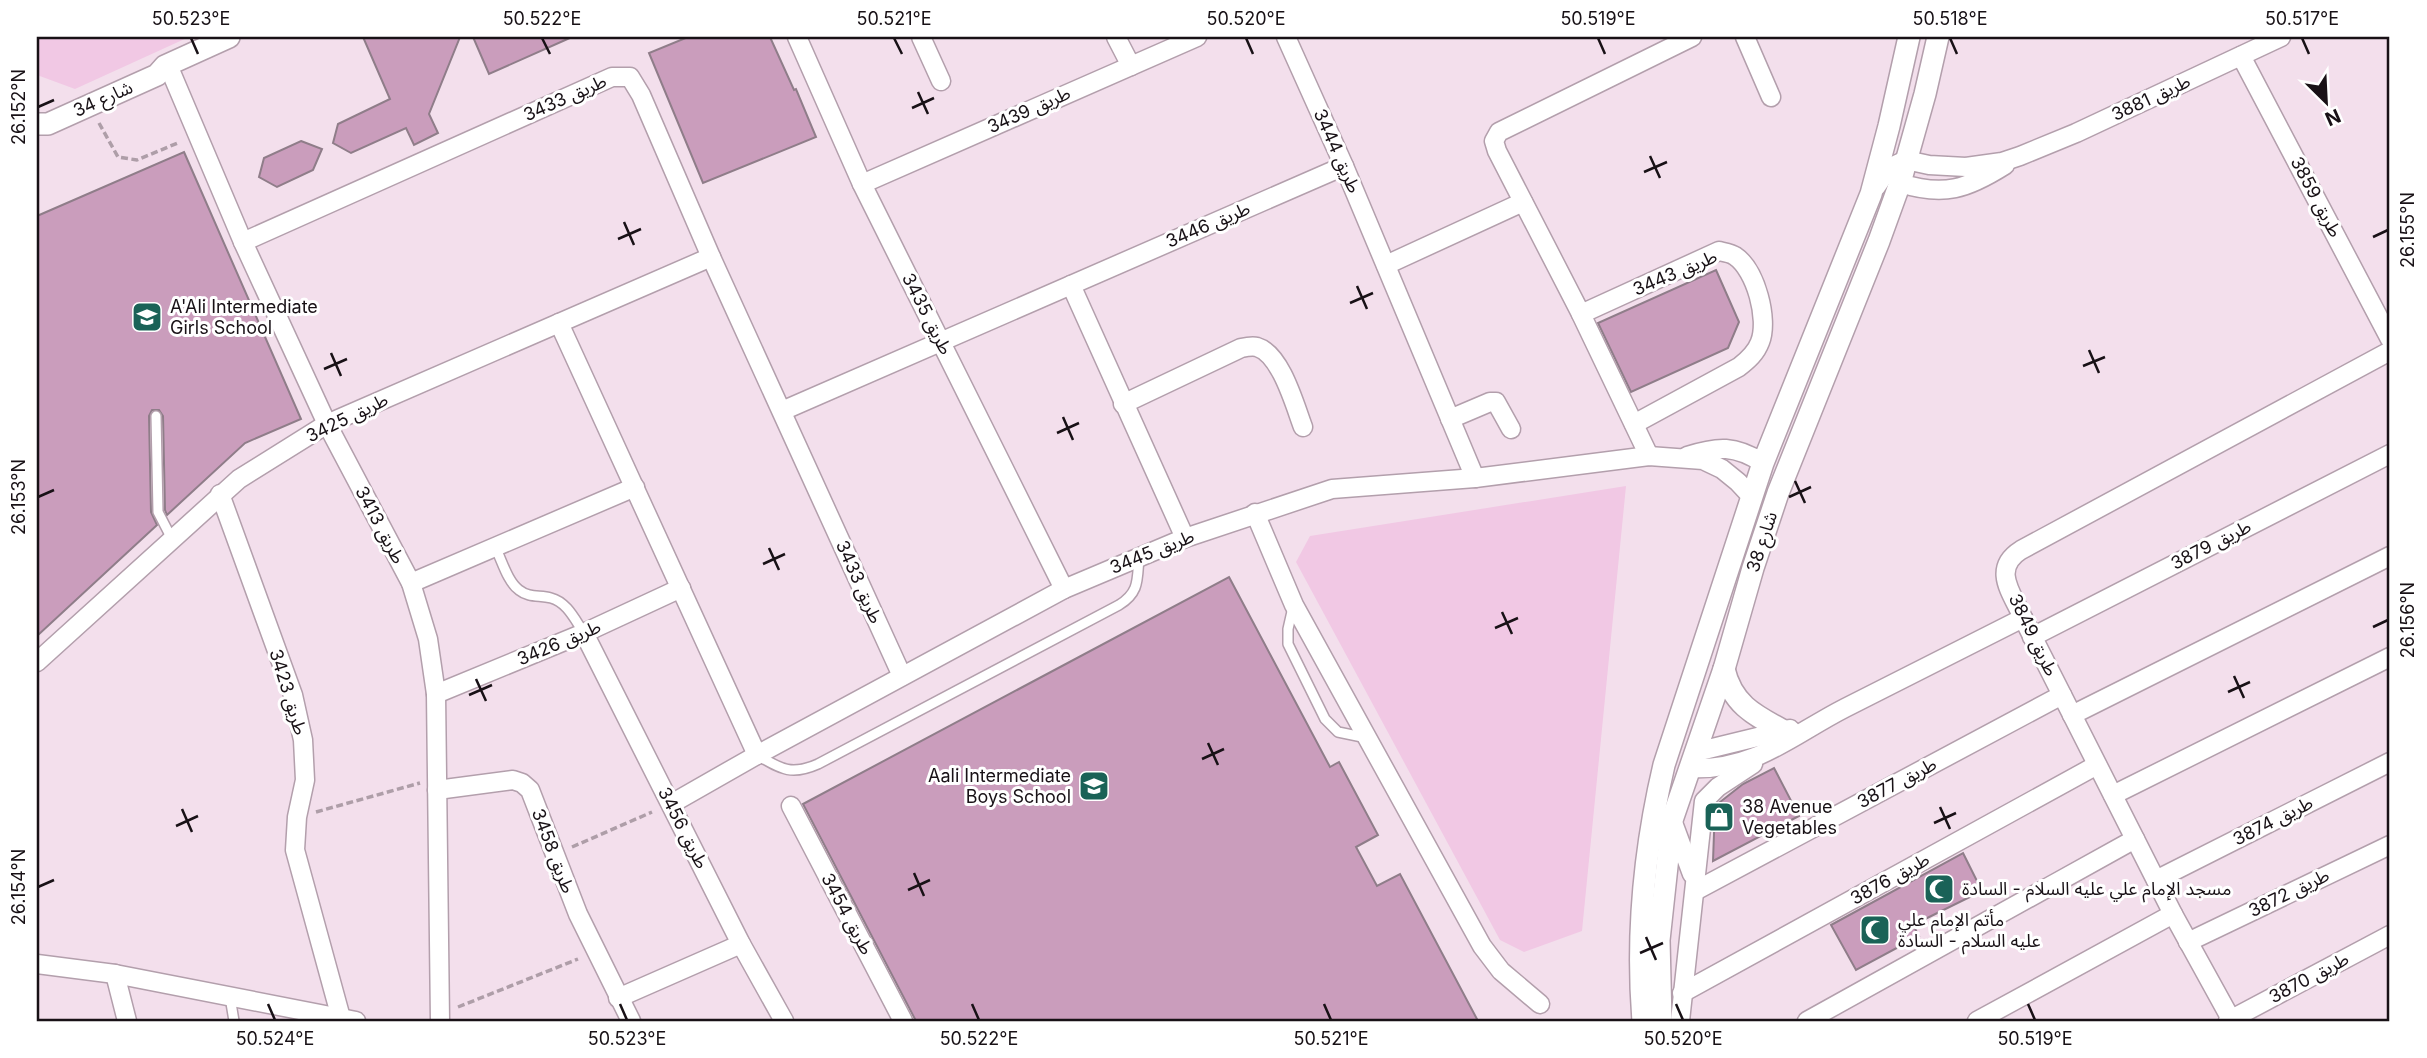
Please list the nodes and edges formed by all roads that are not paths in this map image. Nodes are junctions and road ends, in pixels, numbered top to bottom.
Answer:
1 (229, 37) edge
2 (797, 37) edge
3 (921, 37) edge
4 (1116, 37) edge
5 (1197, 37) edge
6 (1286, 37) edge
7 (1692, 37) edge
8 (1745, 37) edge
9 (1909, 37) edge
10 (1938, 37) edge
11 (2281, 37) edge
12 (2241, 56) junction
13 (167, 65) junction
14 (1131, 66) junction
15 (941, 81) dead end
16 (1771, 97) dead end
17 (37, 118) edge
18 (37, 124) edge
19 (1889, 126) junction
20 (2020, 156) junction
21 (1344, 166) junction
22 (1900, 169) junction
23 (862, 184) junction
24 (1871, 194) junction
25 (1523, 202) junction
26 (243, 242) junction
27 (711, 257) junction
28 (1386, 265) junction
29 (1071, 285) junction
30 (1581, 314) junction
31 (2385, 318) edge
32 (559, 323) junction
33 (2390, 339) edge
34 (941, 342) junction
35 (2390, 351) edge
36 (1123, 404) junction
37 (782, 411) junction
38 (156, 416) dead end
39 (1450, 419) junction
40 (327, 424) junction
41 (1634, 424) junction
42 (1303, 427) dead end
43 (1511, 429) dead end
44 (2390, 454) edge
45 (1649, 456) junction
46 (1684, 457) junction
47 (1763, 463) junction
48 (1475, 478) junction
49 (635, 486) junction
50 (220, 494) junction
51 (1778, 494) junction
52 (1752, 497) junction
53 (1255, 513) junction
54 (1185, 538) junction
55 (172, 539) junction
56 (495, 547) junction
57 (2390, 556) edge
58 (1139, 557) junction
59 (411, 583) junction
60 (681, 588) junction
61 (1064, 589) junction
62 (1294, 605) junction
63 (2023, 618) junction
64 (584, 634) junction
65 (2032, 637) junction
66 (2390, 657) edge
67 (37, 662) edge
68 (1724, 668) junction
69 (902, 677) junction
70 (436, 694) junction
71 (2062, 695) junction
72 (2072, 715) junction
73 (1820, 721) junction
74 (1784, 731) junction
75 (1367, 738) junction
76 (1768, 753) junction
77 (757, 755) junction
78 (1680, 757) junction
79 (2390, 762) edge
80 (2097, 765) junction
81 (437, 784) junction
82 (2113, 795) junction
83 (671, 804) junction
84 (791, 806) dead end
85 (1672, 820) junction
86 (2135, 839) junction
87 (2390, 845) edge
88 (2156, 880) junction
89 (1695, 891) junction
90 (2173, 914) junction
91 (2390, 935) edge
92 (2188, 942) junction
93 (741, 944) junction
94 (37, 964) edge
95 (115, 974) junction
96 (1682, 993) junction
97 (230, 997) junction
98 (618, 998) junction
99 (1540, 1004) dead end
100 (440, 1018) edge
101 (349, 1020) edge
102 (127, 1021) edge
103 (234, 1021) edge
104 (631, 1021) edge
105 (784, 1021) edge
106 (903, 1021) edge
107 (1643, 1021) edge
108 (1661, 1021) edge
109 (1680, 1021) edge
110 (1807, 1021) edge
111 (1977, 1021) edge
112 (2230, 1021) edge

1 - 13 street, شارع 34
2 - 23 street, طريق 3435
3 - 15 street
4 - 14 street
5 - 14 street, طريق 3439
6 - 21 street, طريق 3444
7 - 25 street
8 - 16 street
9 - 19 street, شارع 38
10 - 22 street, شارع 38
11 - 12 street, طريق 3881
12 - 20 street, طريق 3881
12 - 31 street, طريق 3859
13 - 17 street, شارع 34
13 - 18 street, شارع 34
13 - 26 street, طريق 3413
14 - 23 street, طريق 3439
19 - 22 street
19 - 24 street, شارع 38
20 - 22 street, طريق 3881
20 - 22 street, طريق 3881
21 - 28 street, طريق 3444
21 - 29 street, طريق 3446
22 - 24 street
22 - 51 street, شارع 38
23 - 34 street, طريق 3435
24 - 47 street, شارع 38
25 - 28 street
25 - 30 street
26 - 27 street, طريق 3433
26 - 40 street, طريق 3413
27 - 32 street, طريق 3425
27 - 37 street, طريق 3433
28 - 39 street, طريق 3444
29 - 34 street, طريق 3446
29 - 36 street
30 - 41 street
30 - 41 street, طريق 3443
31 - 33 street, طريق 3859
32 - 40 street, طريق 3425
32 - 49 street
34 - 37 street
34 - 61 street, طريق 3435
35 - 63 street, طريق 3849
36 - 42 street
36 - 54 street
37 - 69 street, طريق 3433
38 - 55 lane
39 - 43 street
39 - 48 street, طريق 3444
40 - 50 street, طريق 3425
40 - 59 street, طريق 3413
41 - 45 street
44 - 65 street, طريق 3879
45 - 46 street, طريق 3445
45 - 48 street, طريق 3445
46 - 47 street
46 - 52 street
47 - 51 street
47 - 52 street, شارع 38
48 - 53 street, طريق 3445
49 - 56 street
49 - 60 street
50 - 55 street, طريق 3425
50 - 101 street, طريق 3423
51 - 68 street, شارع 38
52 - 78 street, شارع 38
53 - 54 street, طريق 3445
53 - 62 street
54 - 58 street, طريق 3445
55 - 67 street, طريق 3425
56 - 59 street
56 - 64 lane
57 - 72 street
58 - 61 street, طريق 3445
58 - 77 lane
59 - 70 street, طريق 3413
60 - 64 street, طريق 3426
60 - 77 street
61 - 69 street, طريق 3445
62 - 75 street
62 - 75 lane
63 - 65 street, طريق 3849
63 - 73 street
64 - 70 street, طريق 3426
64 - 83 street, طريق 3456
65 - 71 street, طريق 3849
66 - 82 street
68 - 74 street
68 - 78 street, شارع 38
69 - 77 street, طريق 3445
70 - 81 street, طريق 3413
71 - 72 street, طريق 3849
71 - 89 street, طريق 3877
72 - 80 street, طريق 3849
73 - 74 street
73 - 76 street
74 - 78 street
75 - 99 street
76 - 78 street
76 - 89 street
77 - 83 street, طريق 3445
78 - 85 street, شارع 38
78 - 107 street, شارع 38
79 - 88 street, طريق 3874
80 - 82 street, طريق 3849
80 - 96 street, طريق 3876
81 - 98 street, طريق 3458
81 - 100 street, طريق 3413
82 - 86 street, طريق 3849
83 - 93 street, طريق 3456
84 - 106 street, طريق 3454
85 - 89 street
85 - 108 street, شارع 38
86 - 88 street, طريق 3849
86 - 110 street
87 - 92 street, طريق 3872
88 - 90 street, طريق 3849
89 - 96 street
90 - 92 street, طريق 3849
90 - 111 street
91 - 112 street, طريق 3870
92 - 112 street, طريق 3849
93 - 98 street
93 - 105 street, طريق 3456
94 - 95 street, طريق 3423
95 - 97 street, طريق 3423
95 - 102 street
96 - 109 street
97 - 101 street, طريق 3423
97 - 103 lane
98 - 104 street, طريق 3458

